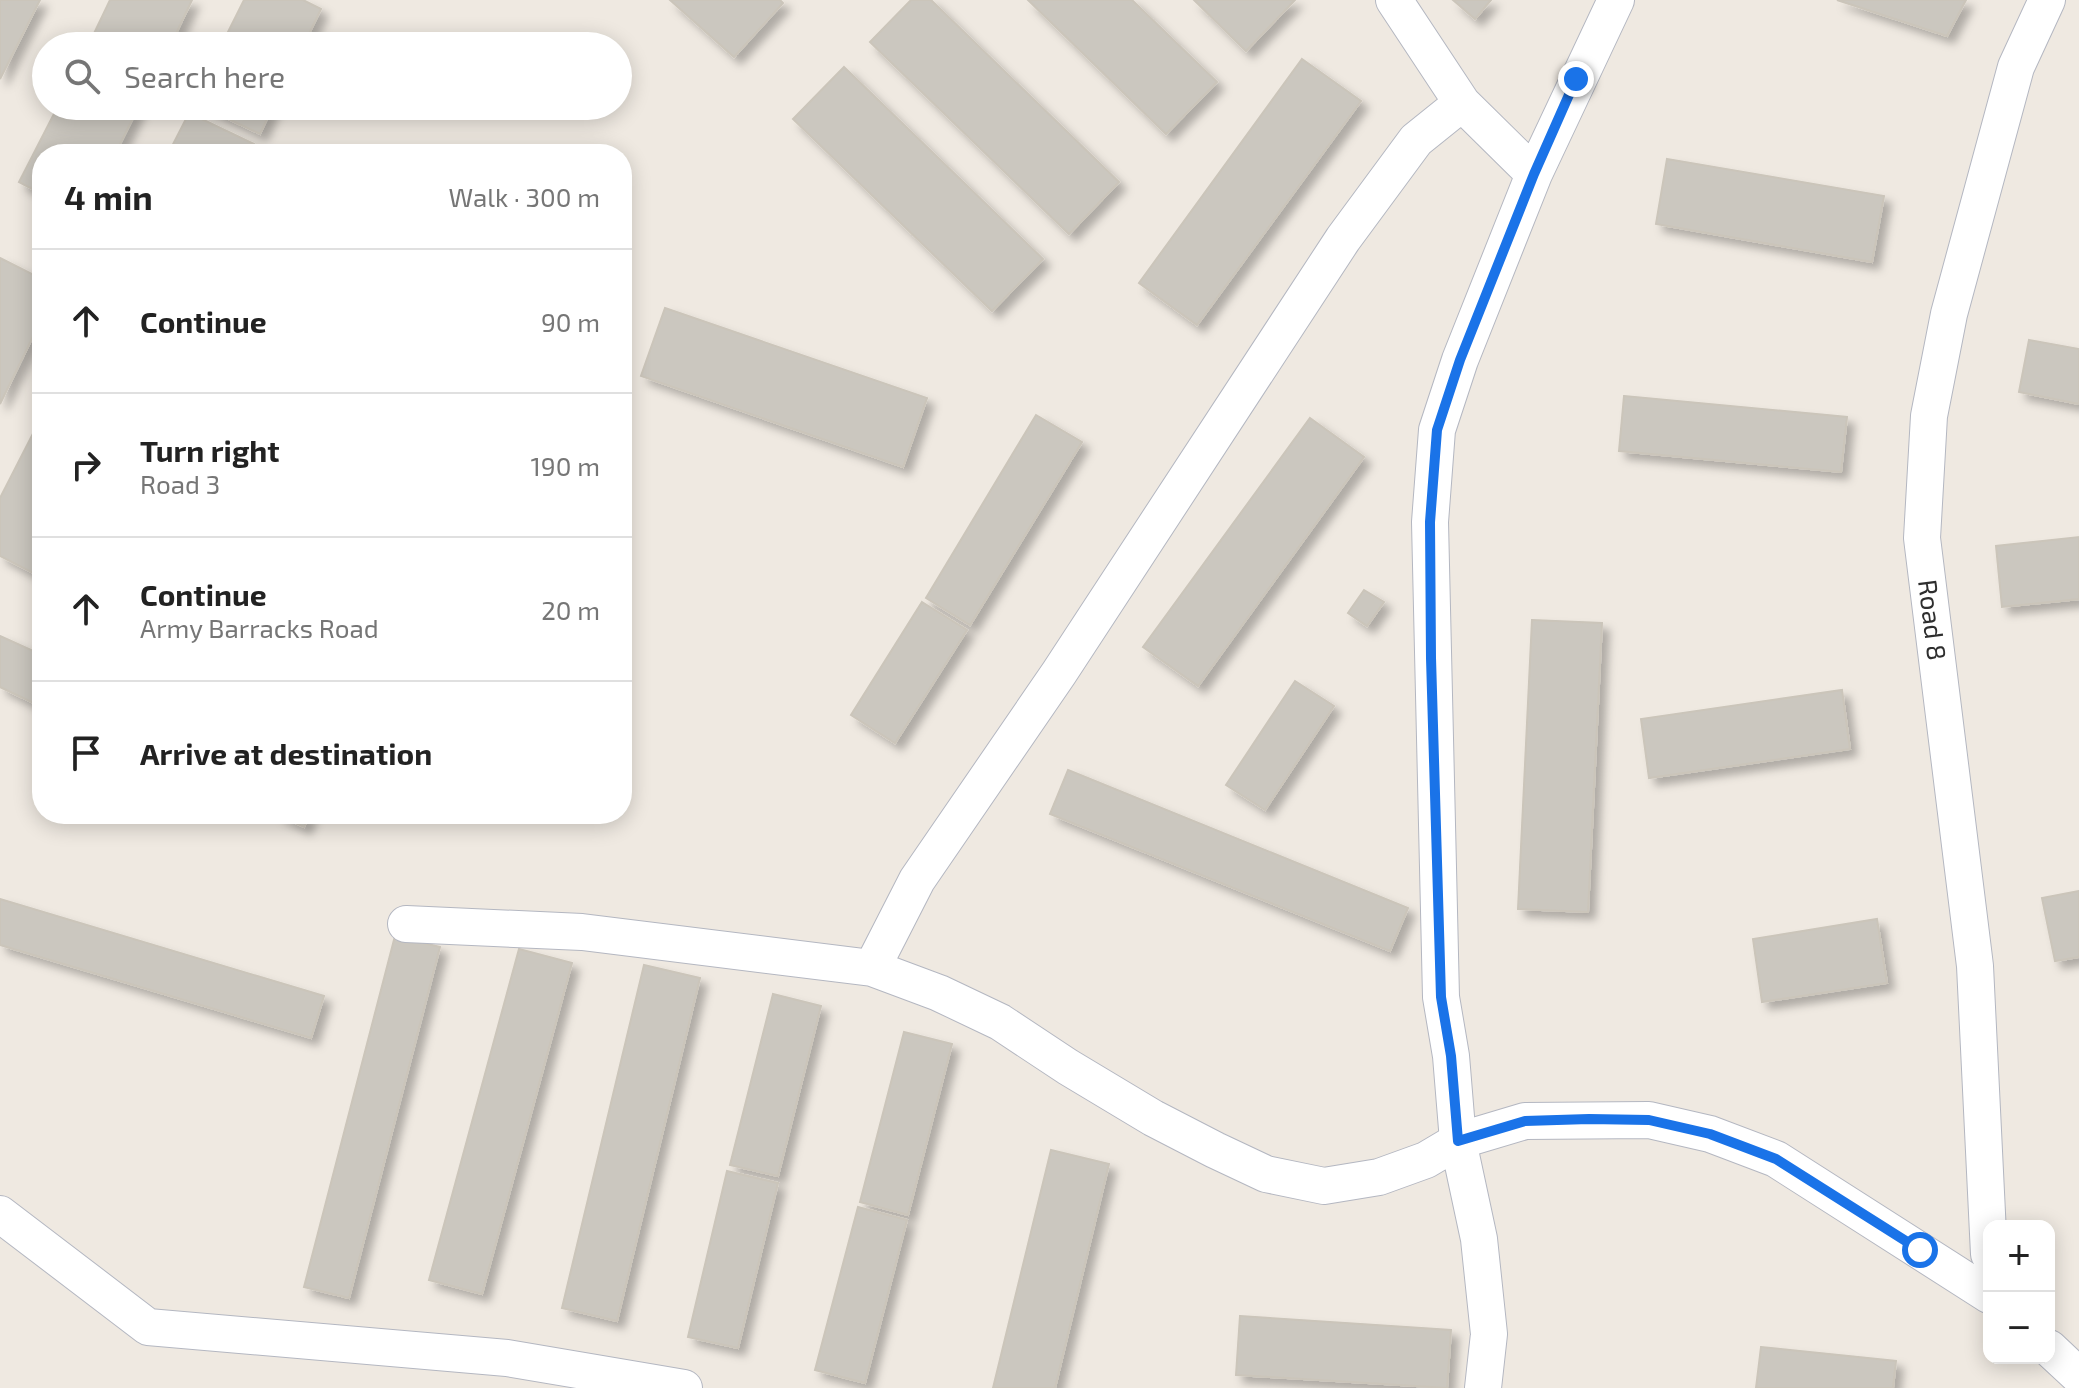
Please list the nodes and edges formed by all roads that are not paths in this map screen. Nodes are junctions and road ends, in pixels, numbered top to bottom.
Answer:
1 (1394, 0) edge
2 (1616, 0) edge
3 (2047, 0) edge
4 (1462, 103) junction
5 (1534, 174) junction
6 (406, 924) dead end
7 (872, 968) junction
8 (1458, 1141) junction
9 (0, 1214) edge
10 (1987, 1220) edge
11 (1984, 1292) edge
12 (2055, 1354) edge
13 (2079, 1376) edge
14 (684, 1388) edge
15 (1483, 1388) edge

1 - 4 street
2 - 5 street
3 - 10 street, Road 8
4 - 5 street
4 - 7 street
5 - 8 street
6 - 7 street
7 - 8 street
8 - 11 street
8 - 15 street
9 - 14 street
12 - 13 street

